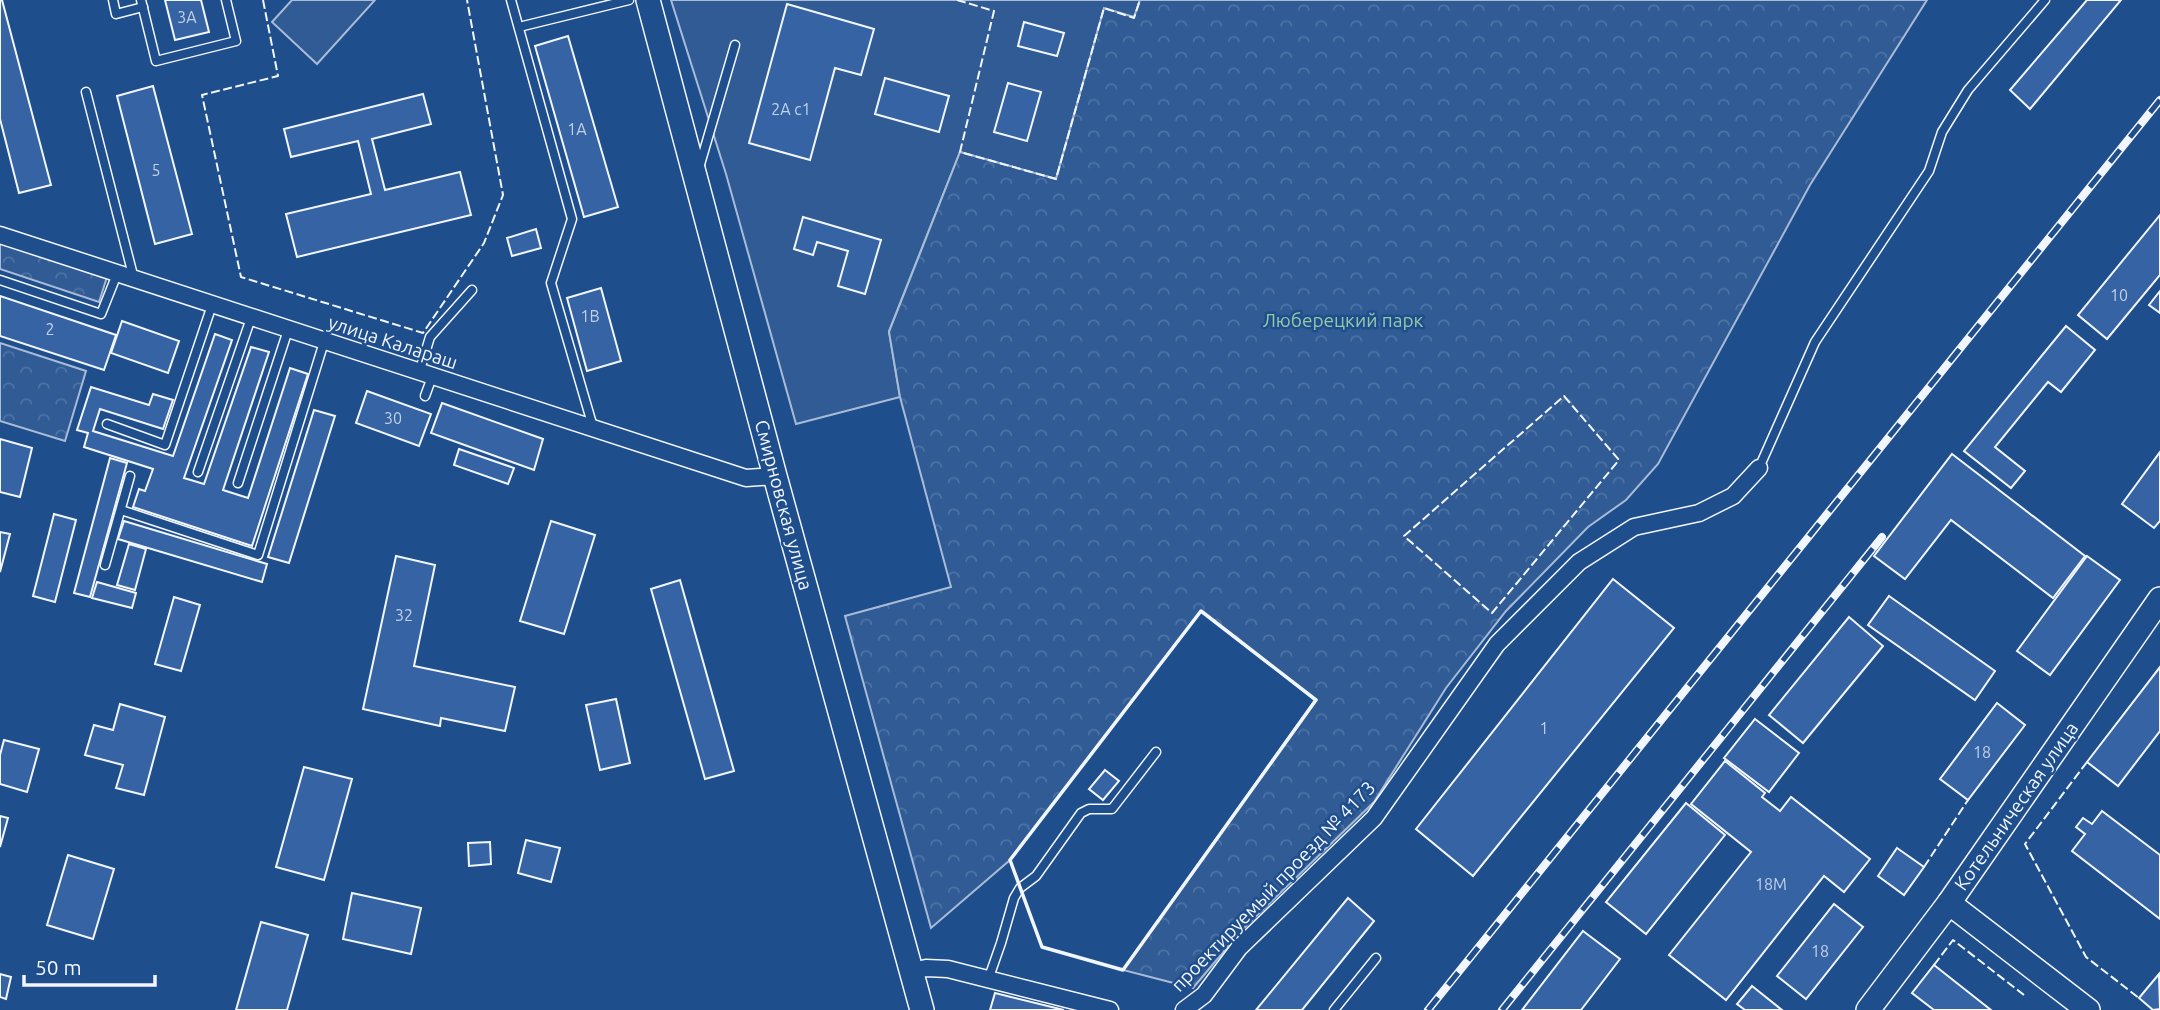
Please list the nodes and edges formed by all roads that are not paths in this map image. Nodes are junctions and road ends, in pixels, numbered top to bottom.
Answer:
1 (113, 0) edge
2 (226, 0) edge
3 (512, 0) edge
4 (629, 0) edge
5 (648, 0) edge
6 (2045, 0) edge
7 (142, 4) edge
8 (519, 27) junction
9 (735, 45) dead end
10 (86, 92) dead end
11 (696, 178) junction
12 (0, 235) edge
13 (117, 274) junction
14 (134, 279) junction
15 (0, 280) edge
16 (472, 290) dead end
17 (212, 305) junction
18 (251, 318) junction
19 (288, 330) junction
20 (324, 342) junction
21 (425, 375) junction
22 (425, 396) dead end
23 (107, 424) dead end
24 (594, 430) junction
25 (1759, 468) joint
26 (198, 472) dead end
27 (775, 475) junction
28 (130, 476) dead end
29 (238, 483) dead end
30 (121, 510) junction
31 (105, 565) dead end
32 (2160, 599) edge
33 (1156, 752) dead end
34 (1949, 902) junction
35 (1376, 958) dead end
36 (912, 971) junction
37 (988, 980) junction
38 (922, 1010) edge
39 (1110, 1010) edge
40 (1184, 1010) edge
41 (1335, 1010) edge
42 (1868, 1010) edge
43 (2088, 1010) edge

1 - 7 lane
2 - 7 lane
3 - 8 lane
4 - 8 lane
5 - 11 main road, Смирновская улица
6 - 25 lane
8 - 24 lane
9 - 11 lane
10 - 14 lane
11 - 27 main road, Смирновская улица
12 - 13 street, улица Калараш
13 - 14 street, улица Калараш
13 - 15 lane
14 - 17 street, улица Калараш
16 - 21 lane
17 - 18 street, улица Калараш
17 - 23 lane
18 - 19 street, улица Калараш
18 - 26 lane
19 - 20 street, улица Калараш
19 - 29 lane
20 - 21 street, улица Калараш
20 - 30 lane
21 - 22 lane
21 - 24 street, улица Калараш
24 - 27 street, улица Калараш
25 - 40 street, проектируемый проезд № 4173
27 - 36 main road, Смирновская улица
28 - 30 lane
30 - 31 lane
32 - 34 main road, Котельническая улица
33 - 37 lane
34 - 42 main road, Котельническая улица
34 - 43 main road
35 - 41 lane
36 - 37 street
36 - 38 main road, Смирновская улица
37 - 39 street

